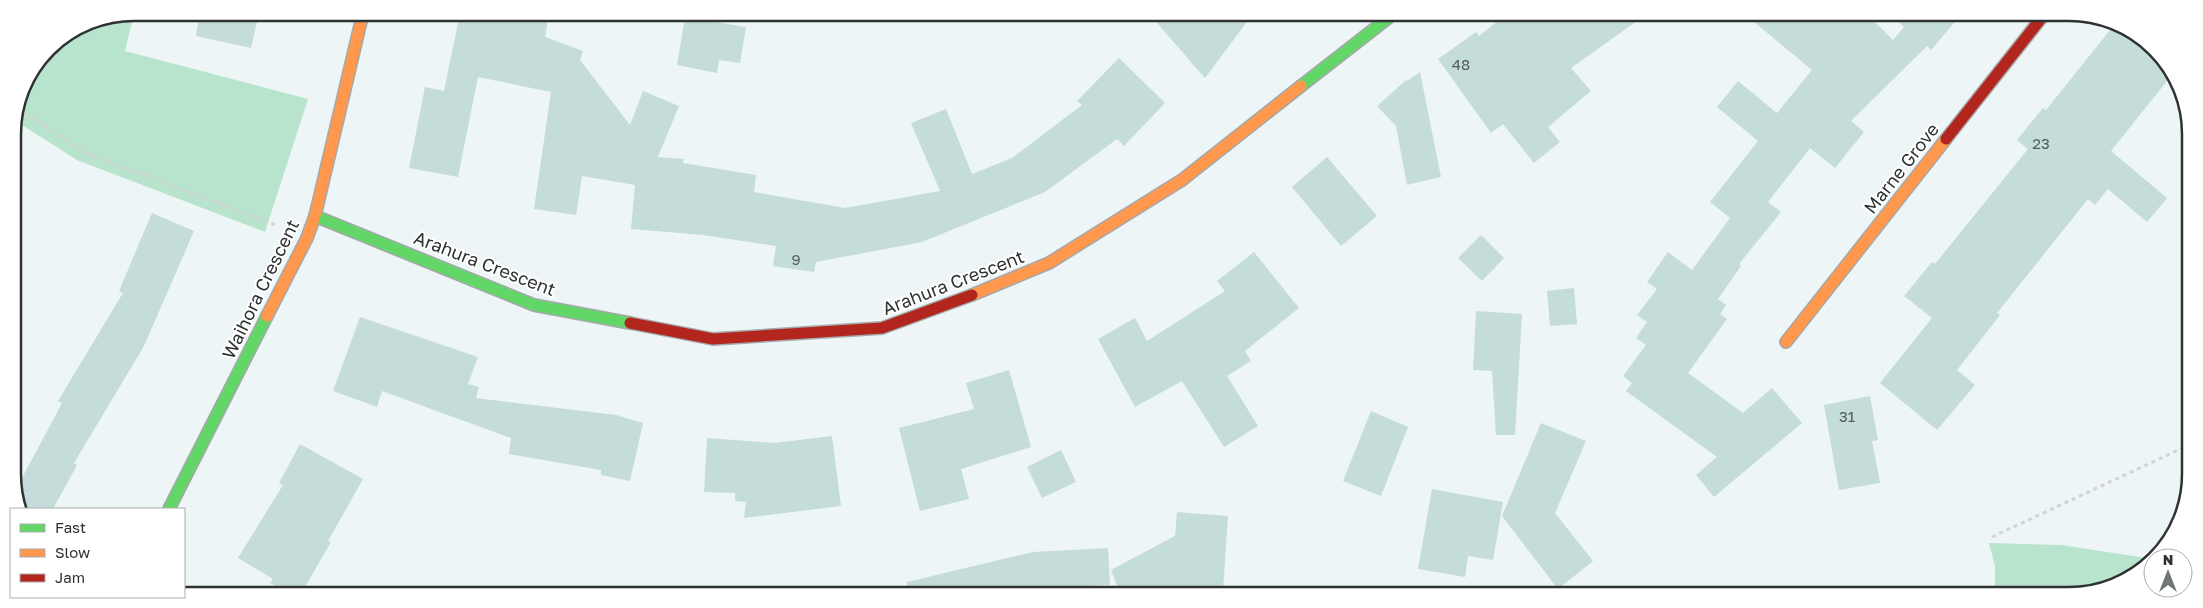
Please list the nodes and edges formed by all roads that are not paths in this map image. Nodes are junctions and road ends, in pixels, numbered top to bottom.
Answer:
1 (361, 21) edge
2 (1384, 21) edge
3 (2039, 21) edge
4 (315, 216) junction
5 (1786, 342) dead end
6 (170, 508) edge

1 - 4 street, Waihora Crescent
2 - 4 street, Arahura Crescent
3 - 5 street, Marne Grove
4 - 6 street, Waihora Crescent

